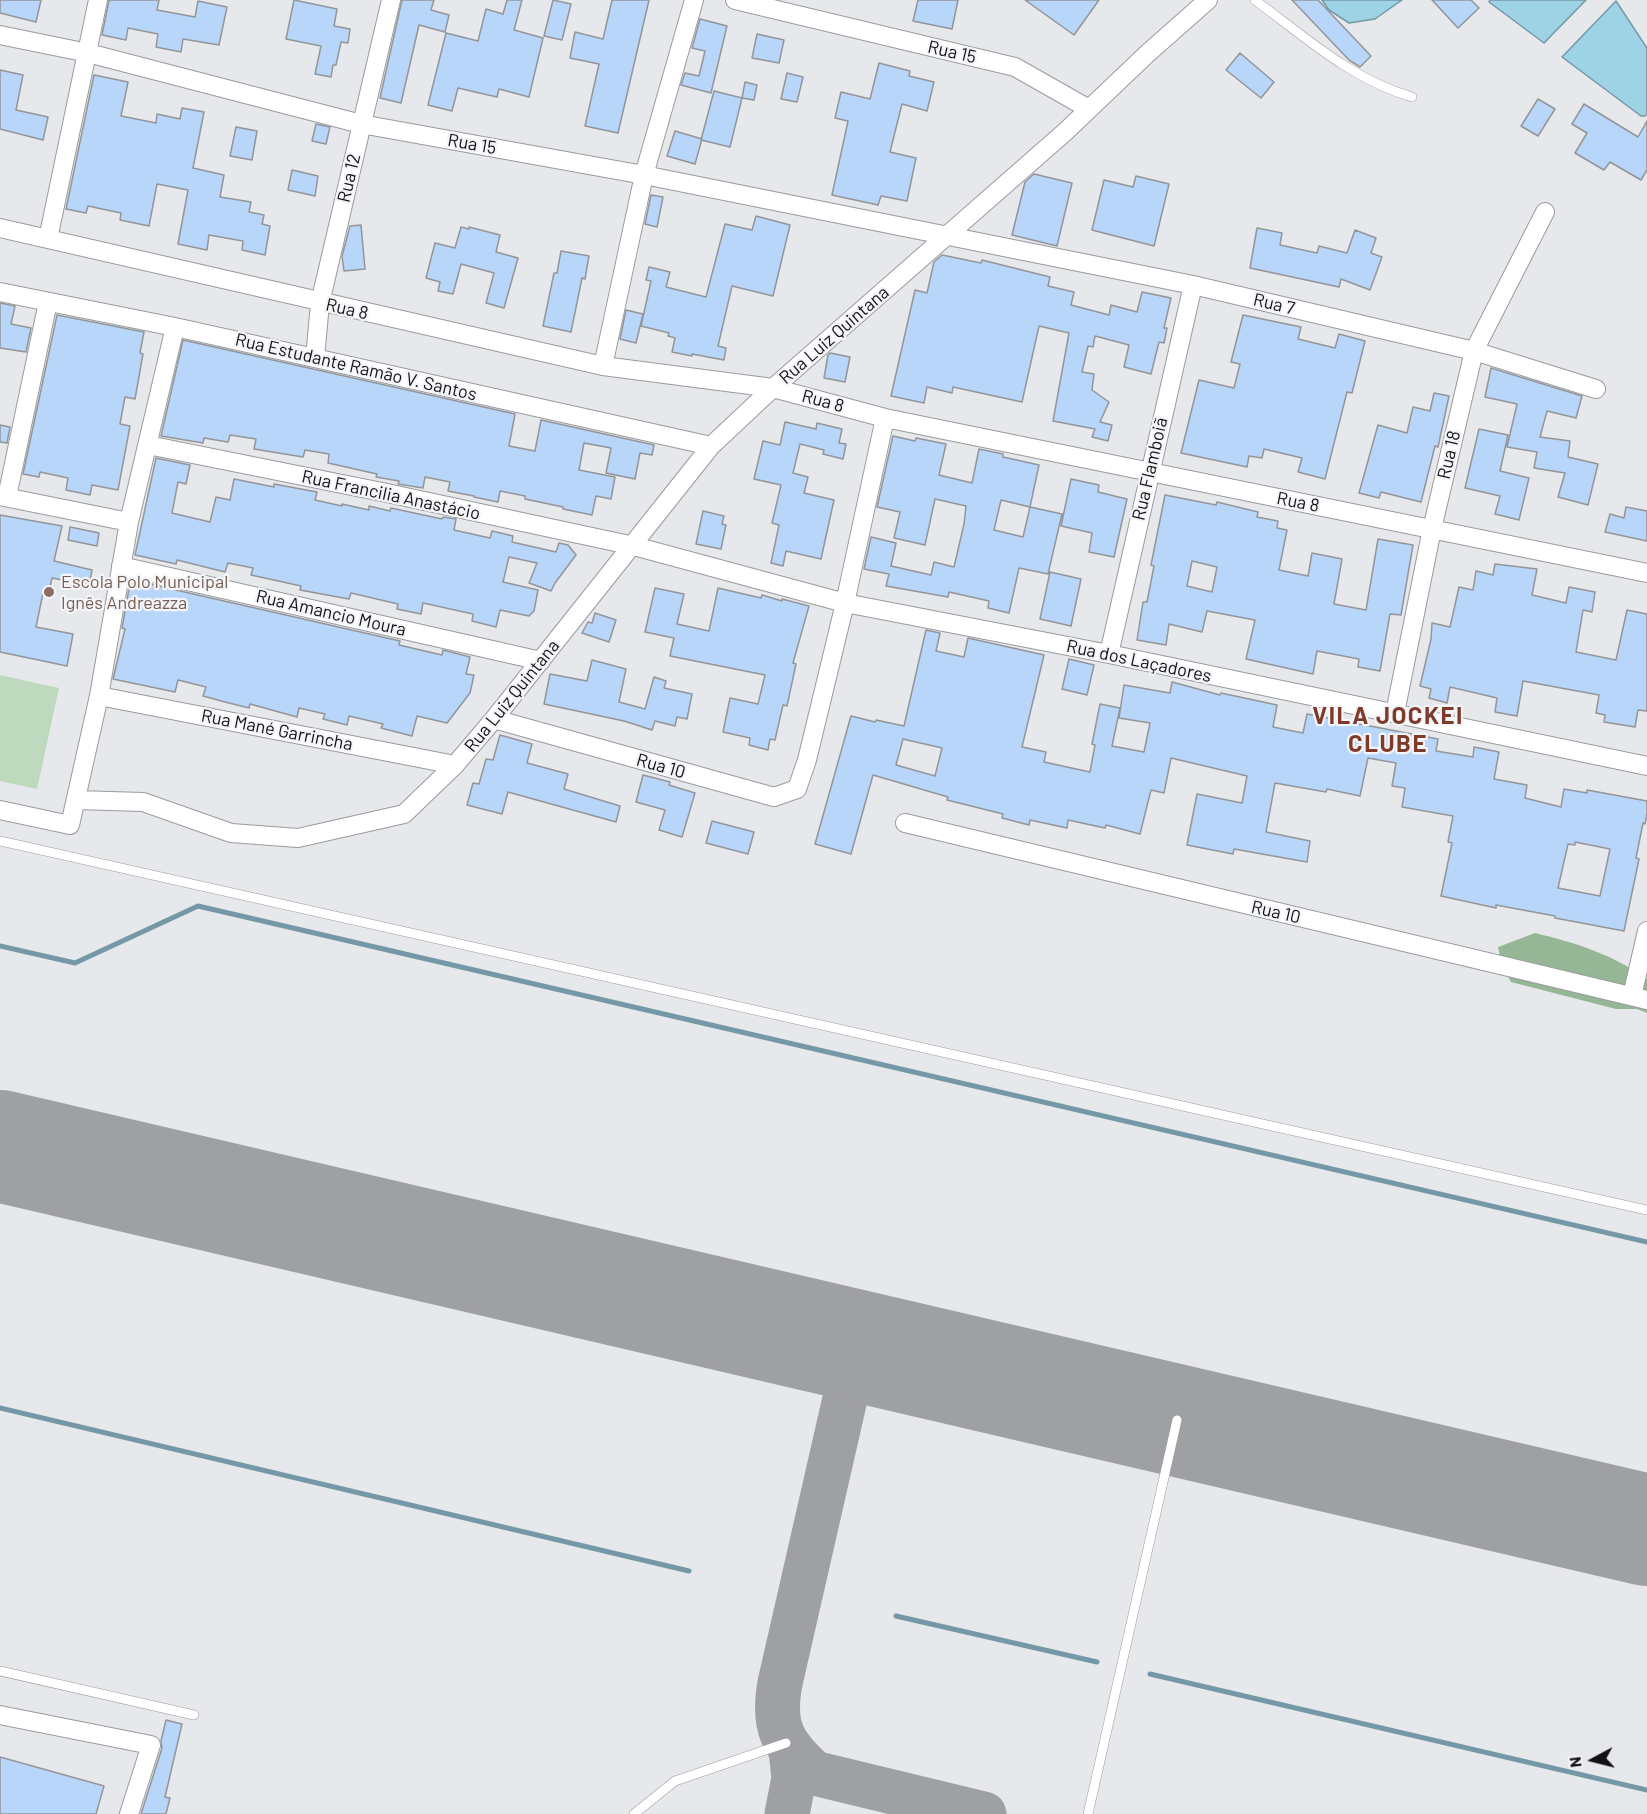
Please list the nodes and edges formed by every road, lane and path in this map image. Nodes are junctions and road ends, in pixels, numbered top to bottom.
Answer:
1 (98, 0) edge
2 (391, 0) edge
3 (694, 0) edge
4 (735, 0) edge
5 (1208, 0) edge
6 (1255, 0) edge
7 (0, 34) edge
8 (88, 53) junction
9 (1412, 97) dead end
10 (1089, 109) junction
11 (361, 124) junction
12 (644, 175) junction
13 (1545, 212) dead end
14 (0, 228) edge
15 (948, 235) junction
16 (48, 239) junction
17 (1193, 285) junction
18 (0, 292) edge
19 (48, 302) junction
20 (320, 303) junction
21 (175, 327) junction
22 (1474, 351) junction
23 (315, 358) junction
24 (603, 366) junction
25 (773, 388) junction
26 (1596, 389) dead end
27 (885, 418) junction
28 (148, 445) junction
29 (711, 446) junction
30 (1149, 471) junction
31 (3, 496) edge
32 (129, 522) junction
33 (1432, 529) junction
34 (634, 546) junction
35 (121, 566) junction
36 (1647, 573) edge
37 (845, 603) junction
38 (1109, 654) junction
39 (541, 661) junction
40 (99, 696) junction
41 (1395, 713) junction
42 (494, 719) junction
43 (454, 765) junction
44 (1647, 766) edge
45 (76, 800) junction
46 (0, 810) edge
47 (905, 824) dead end
48 (0, 841) edge
49 (1647, 931) edge
50 (1639, 998) edge
51 (1647, 1210) edge
52 (1177, 1420) dead end
53 (0, 1671) edge
54 (0, 1715) edge
55 (194, 1715) dead end
56 (786, 1743) dead end
57 (129, 1814) edge
58 (634, 1814) edge
59 (1088, 1814) edge

1 - 8 street
2 - 11 street, Rua 12
3 - 12 street
4 - 10 street, Rua 15
5 - 10 street, Rua Luiz Quintana
6 - 9 lane
7 - 8 street, Rua 15
8 - 11 street, Rua 15
8 - 16 street
10 - 15 street, Rua Luiz Quintana
11 - 12 street, Rua 15
11 - 20 street, Rua 12
12 - 15 street, Rua 15
12 - 24 street
13 - 22 street, Rua 18
14 - 16 street, Rua 8
15 - 17 street, Rua 7
15 - 25 street, Rua Luiz Quintana
16 - 20 street, Rua 8
17 - 22 street, Rua 7
17 - 30 street, Rua Flamboiã
18 - 19 street, Rua Estudante Ramão V. Santos
19 - 21 street, Rua Estudante Ramão V. Santos
19 - 31 street
20 - 23 street, Rua 12
20 - 24 street, Rua 8
21 - 23 street, Rua Estudante Ramão V. Santos
21 - 28 street
22 - 26 street, Rua 7
22 - 33 street, Rua 18
23 - 29 street, Rua Estudante Ramão V. Santos
24 - 25 street, Rua 8
25 - 27 street, Rua 8
25 - 29 street, Rua Luiz Quintana
27 - 30 street, Rua 8
27 - 37 street
28 - 32 street
28 - 34 street, Rua Francilia Anastácio
29 - 34 street, Rua Luiz Quintana
30 - 33 street, Rua 8
30 - 38 street, Rua Flamboiã
31 - 32 street
32 - 35 street
33 - 36 street, Rua 8
33 - 41 street, Rua 18
34 - 37 street, Rua dos Laçadores
34 - 39 street, Rua Luiz Quintana
35 - 39 street, Rua Amancio Moura
35 - 40 street
37 - 38 street, Rua dos Laçadores
37 - 42 street, Rua 10
38 - 41 street, Rua dos Laçadores
39 - 42 street, Rua Luiz Quintana
40 - 43 street, Rua Mané Garrincha
40 - 45 street
41 - 44 street, Rua dos Laçadores
42 - 43 street, Rua Luiz Quintana
43 - 45 street, Rua Luiz Quintana
45 - 46 street
47 - 50 street, Rua 10
48 - 51 lane
49 - 50 street
52 - 59 lane
53 - 55 lane
54 - 57 street
56 - 58 lane

